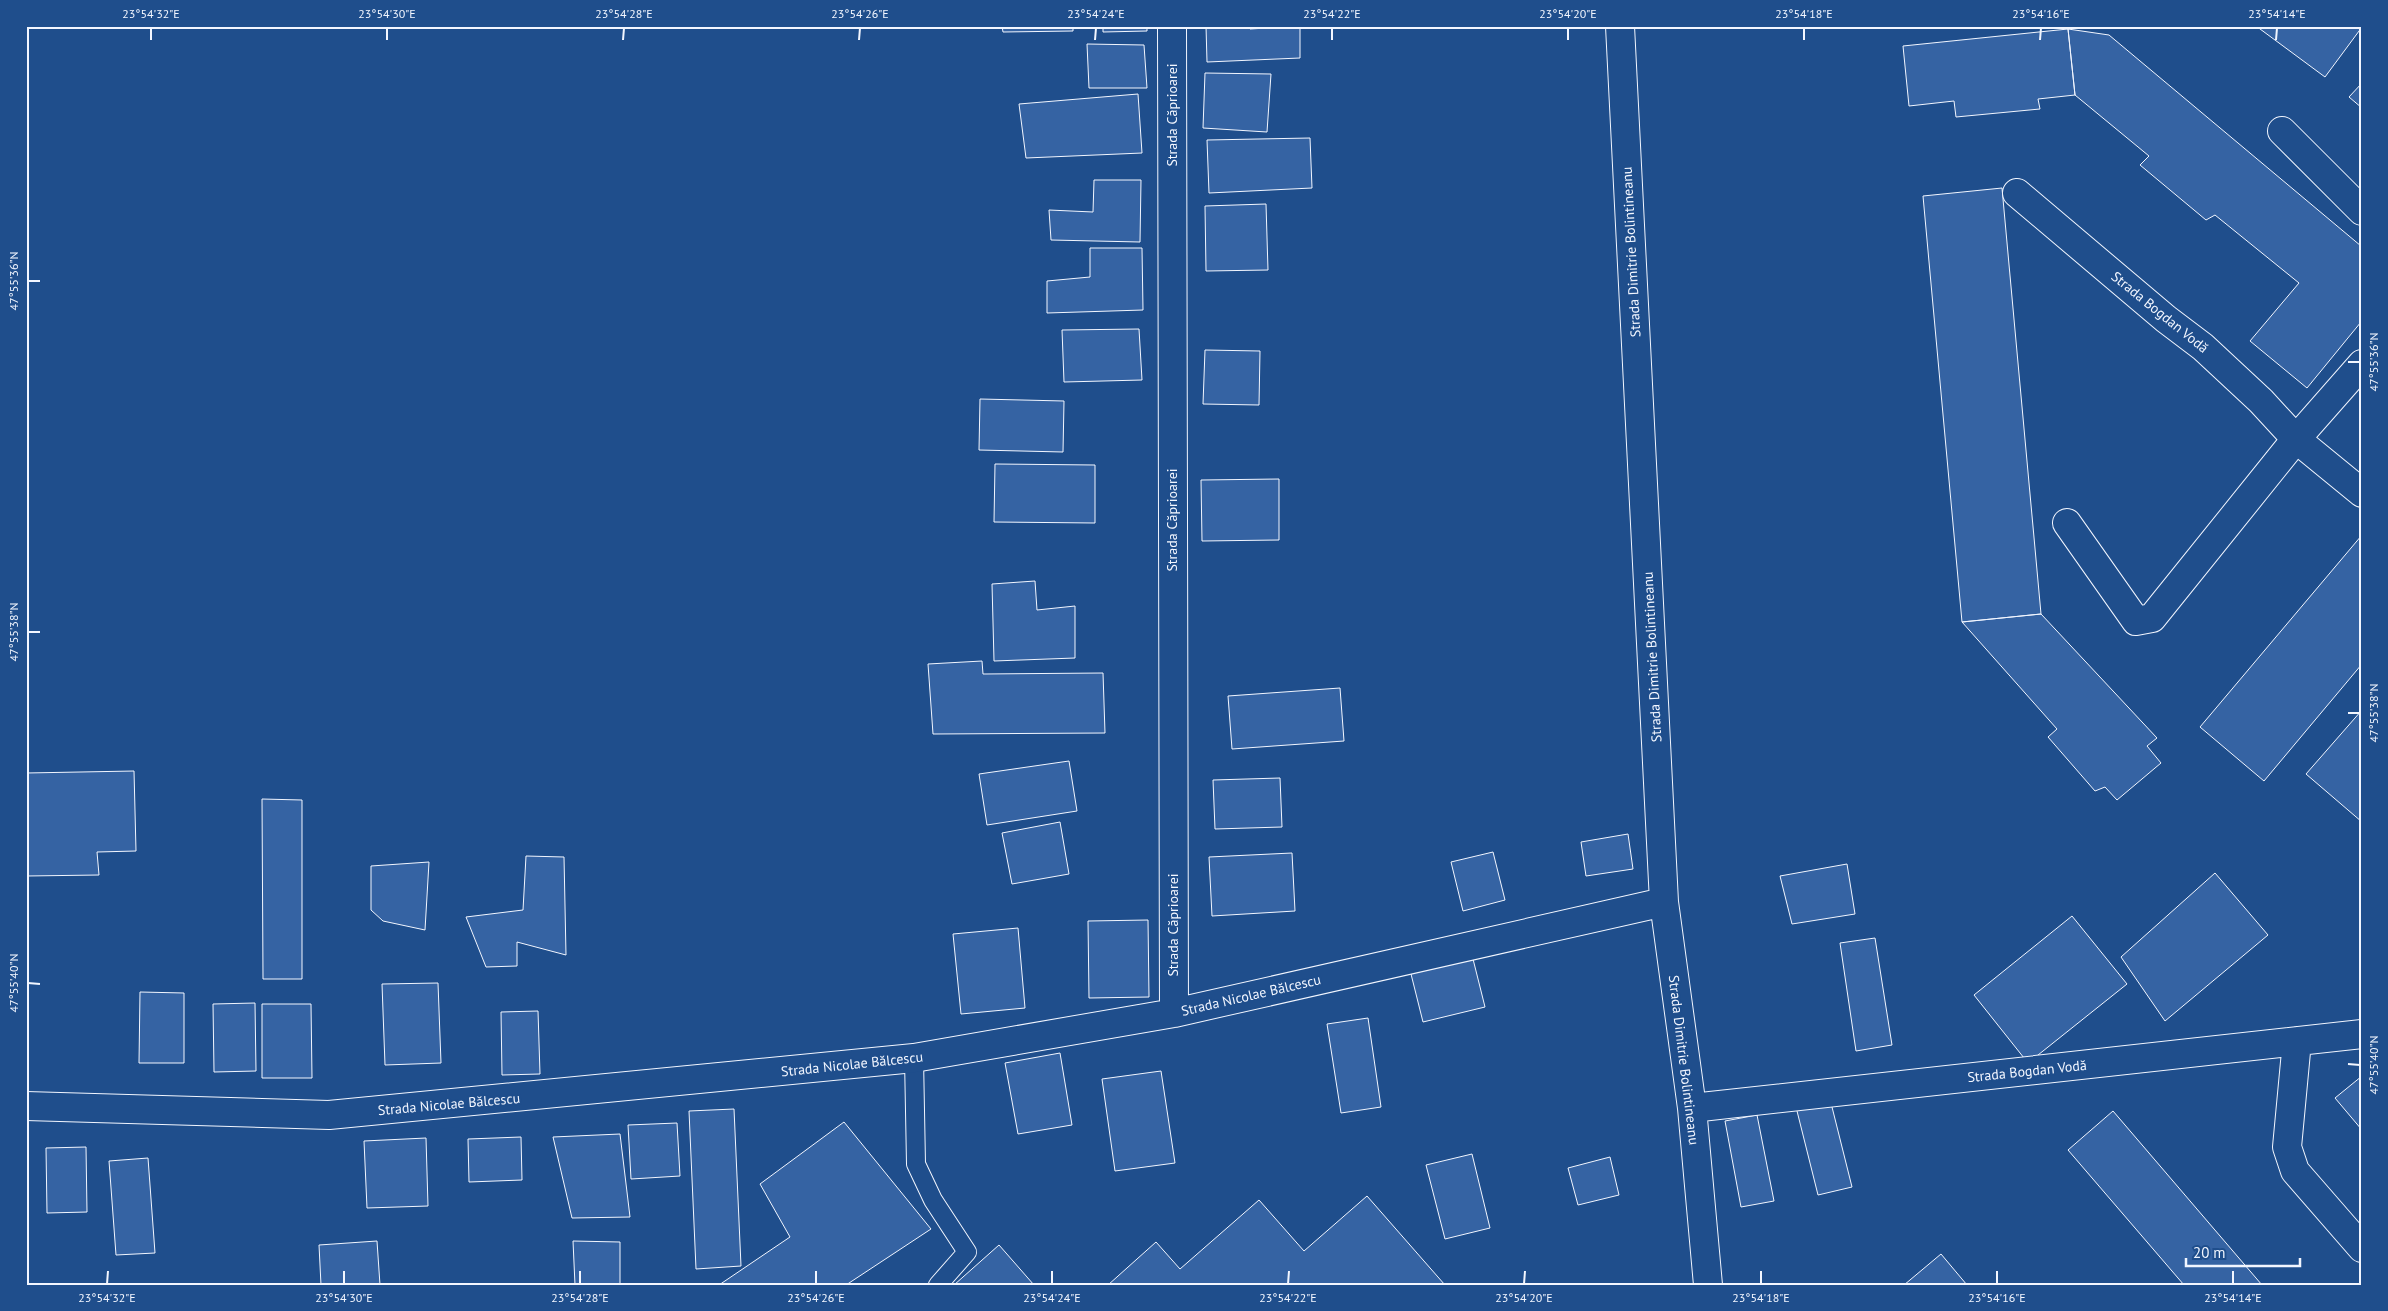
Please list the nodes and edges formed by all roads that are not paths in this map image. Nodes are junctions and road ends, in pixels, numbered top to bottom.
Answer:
1 (1172, 26) edge
2 (1620, 26) edge
3 (2282, 131) dead end
4 (2017, 193) dead end
5 (2362, 211) edge
6 (2362, 364) edge
7 (2296, 439) junction
8 (2362, 493) edge
9 (2067, 523) dead end
10 (1664, 902) junction
11 (1174, 1013) junction
12 (2362, 1034) edge
13 (2296, 1041) junction
14 (914, 1058) junction
15 (26, 1106) edge
16 (1692, 1108) junction
17 (2362, 1248) edge
18 (938, 1285) edge
19 (1708, 1285) edge

1 - 11 street, Strada Căprioarei
2 - 10 street, Strada Dimitrie Bolintineanu
3 - 5 street
4 - 7 street, Strada Bogdan Vodă
6 - 7 street
7 - 8 street, Strada Bogdan Vodă
7 - 9 street
10 - 11 street, Strada Nicolae Bălcescu
10 - 16 street, Strada Dimitrie Bolintineanu
11 - 14 street, Strada Nicolae Bălcescu
12 - 13 street, Strada Bogdan Vodă
13 - 16 street, Strada Bogdan Vodă
13 - 17 street
14 - 15 street, Strada Nicolae Bălcescu
14 - 18 lane
16 - 19 street, Strada Dimitrie Bolintineanu

